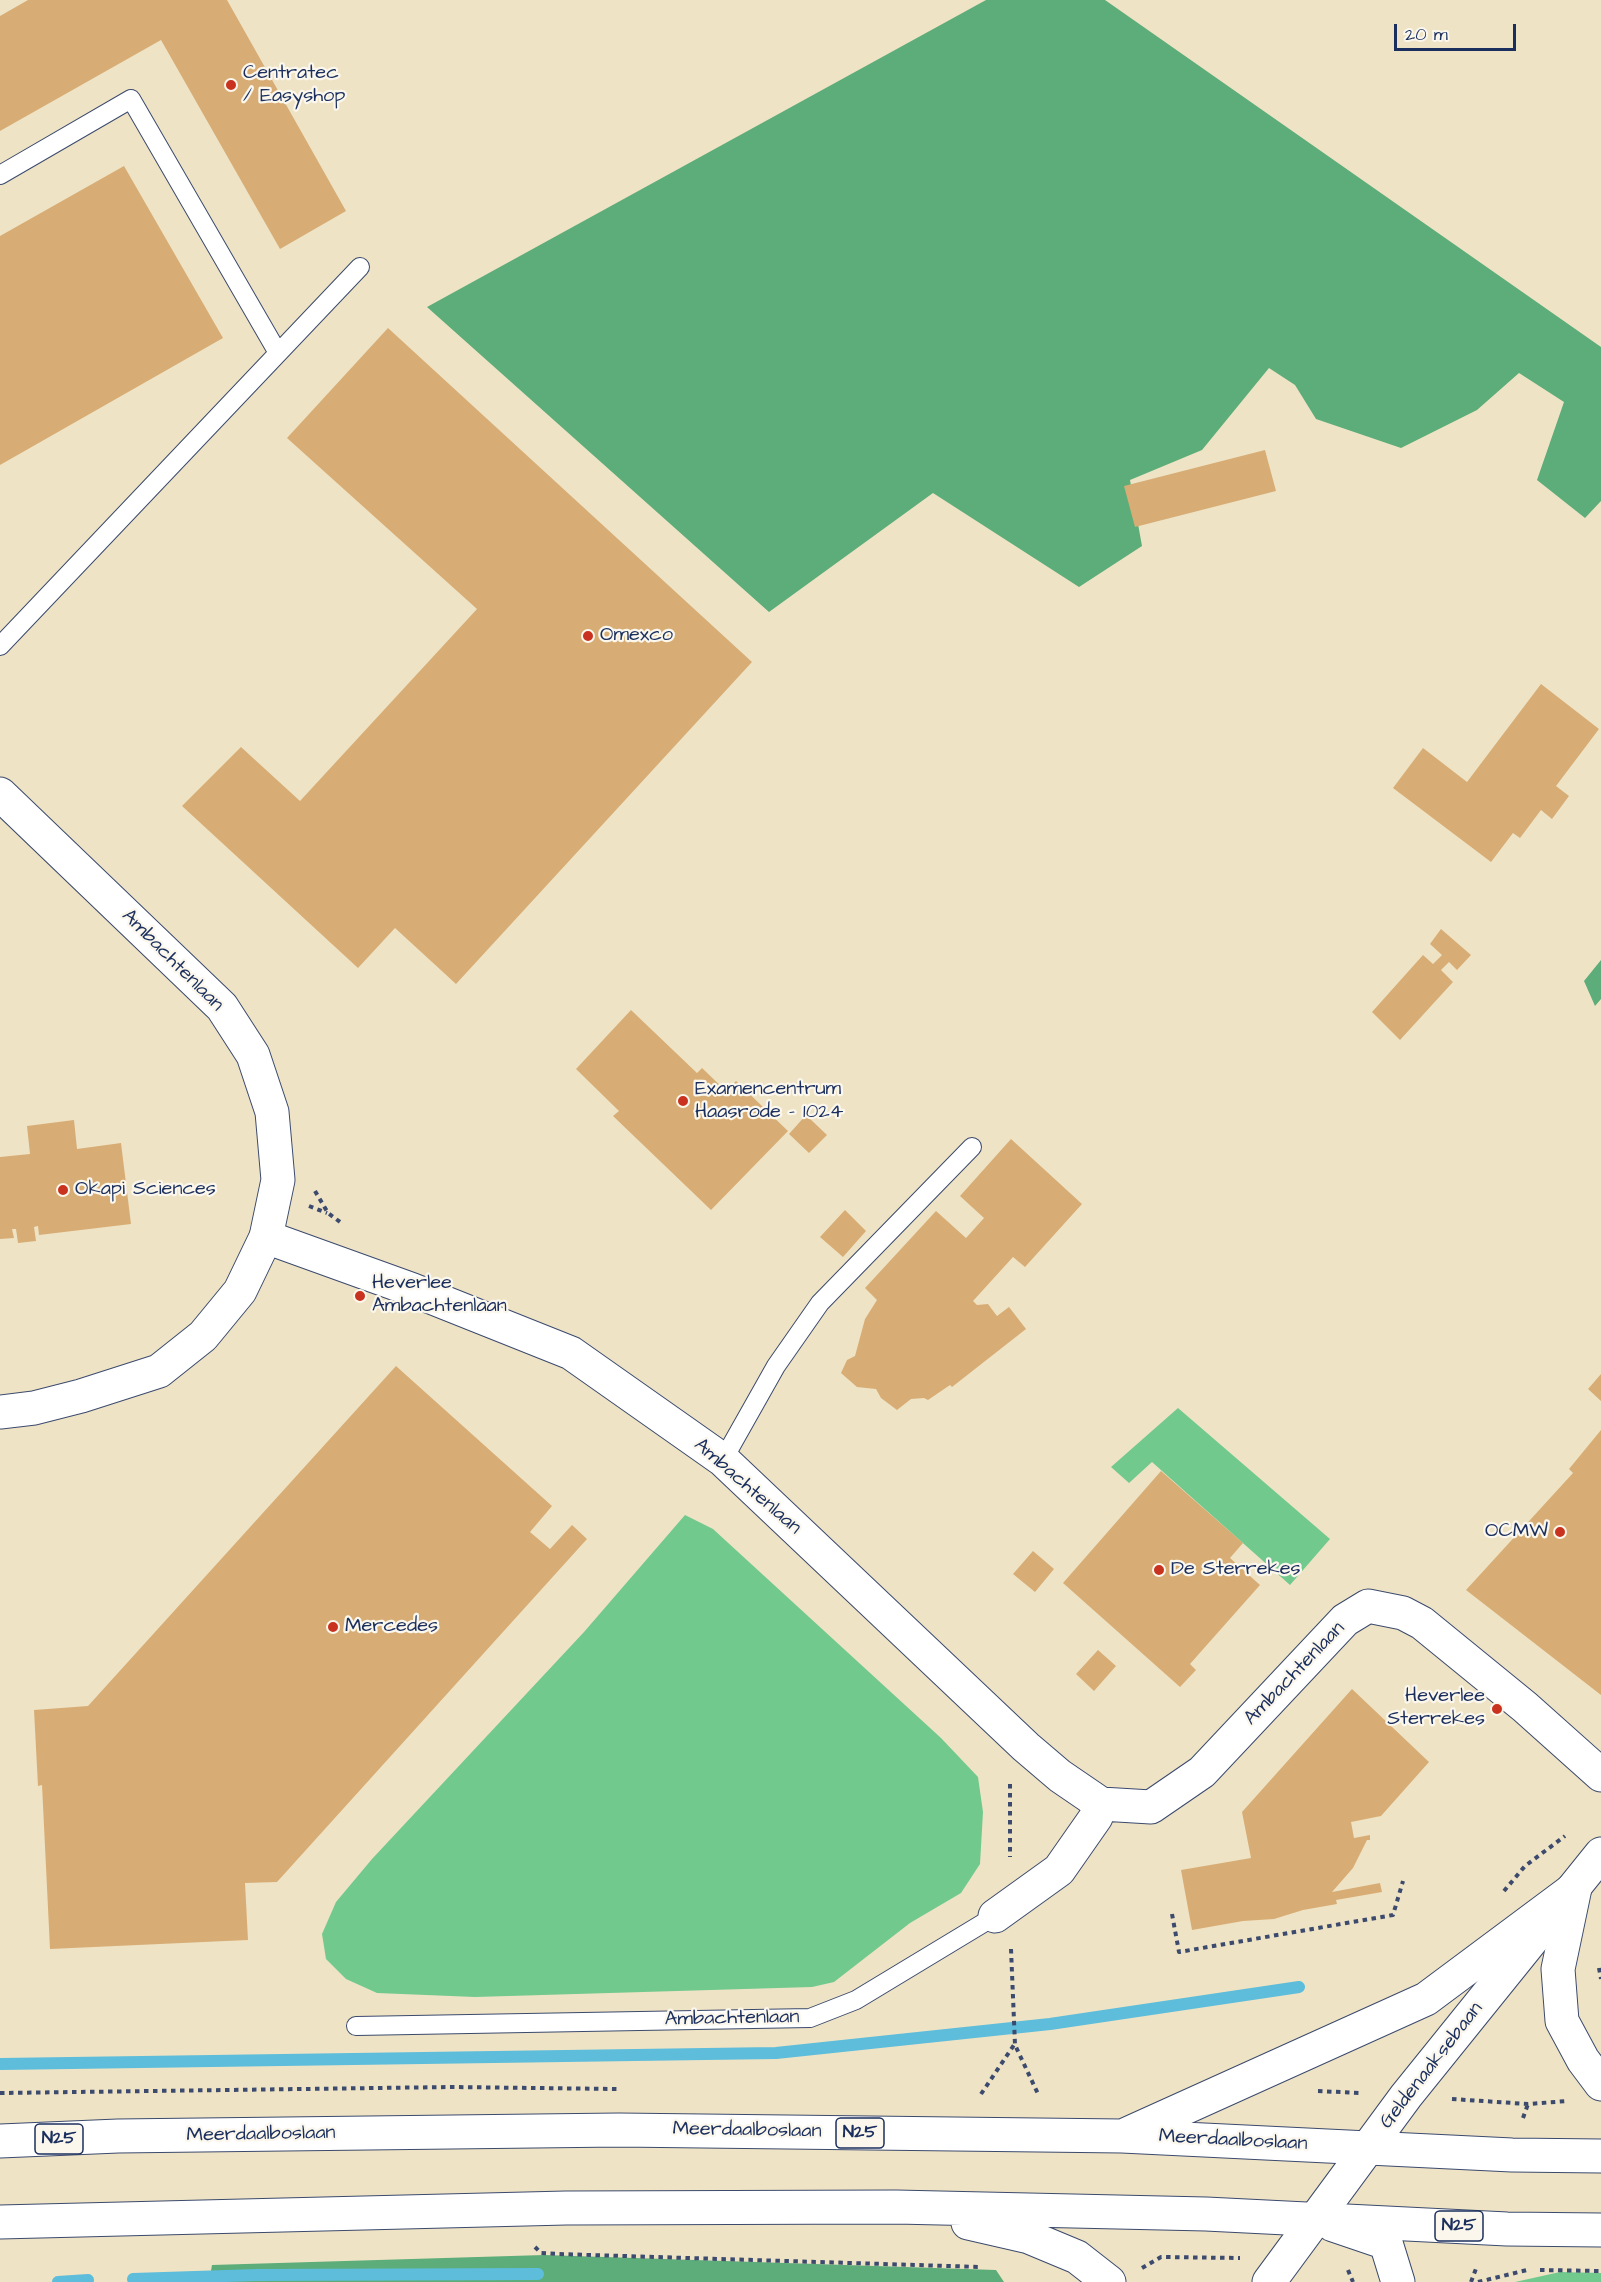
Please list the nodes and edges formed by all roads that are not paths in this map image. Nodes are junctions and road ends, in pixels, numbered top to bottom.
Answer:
1 (0, 175) edge
2 (360, 267) dead end
3 (278, 353) junction
4 (0, 646) edge
5 (0, 794) edge
6 (972, 1147) dead end
7 (266, 1237) junction
8 (0, 1412) edge
9 (723, 1460) junction
10 (1601, 1775) edge
11 (1101, 1804) junction
12 (1601, 1854) edge
13 (1575, 1888) junction
14 (994, 1916) joint
15 (356, 2026) dead end
16 (1601, 2084) edge
17 (1122, 2136) junction
18 (0, 2141) edge
19 (1369, 2147) junction
20 (1601, 2156) edge
21 (896, 2207) junction
22 (1316, 2220) junction
23 (0, 2222) edge
24 (1601, 2230) edge
25 (1123, 2277) edge
26 (1269, 2282) edge
27 (1398, 2282) edge

1 - 3 lane
2 - 3 lane
3 - 4 lane
5 - 7 main road, Ambachtenlaan
6 - 9 lane
7 - 8 main road, Ambachtenlaan
7 - 9 main road, Ambachtenlaan
9 - 11 main road, Ambachtenlaan
10 - 11 main road, Ambachtenlaan
11 - 14 main road, Ambachtenlaan
12 - 13 main road, Geldenaaksebaan
13 - 16 main road
13 - 17 main road
13 - 19 main road, Geldenaaksebaan
14 - 15 lane, Ambachtenlaan
17 - 18 main road, Meerdaalboslaan / N25
17 - 19 main road, Meerdaalboslaan / N25
19 - 20 main road, Meerdaalboslaan / N25
19 - 22 main road, Geldenaaksebaan
21 - 22 main road, N25
21 - 23 main road, N25
21 - 25 main road
22 - 24 main road, N25
22 - 26 main road, Geldenaaksebaan
22 - 27 main road

